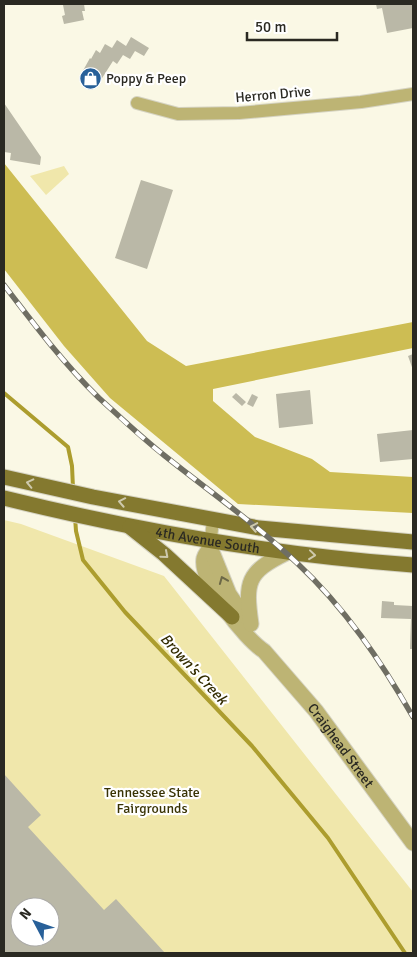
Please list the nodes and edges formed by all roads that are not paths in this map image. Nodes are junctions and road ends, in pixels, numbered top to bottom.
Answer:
1 (413, 94) edge
2 (137, 103) dead end
3 (4, 477) edge
4 (4, 498) edge
5 (214, 520) junction
6 (127, 524) junction
7 (413, 542) edge
8 (211, 544) junction
9 (286, 552) junction
10 (413, 565) edge
11 (232, 616) junction
12 (251, 625) junction
13 (264, 651) junction
14 (413, 843) edge

1 - 2 street, Herron Drive
5 -> 3 main road, 4th Avenue South
4 - 6 main road, 4th Avenue South
7 -> 5 main road, 4th Avenue South
5 - 8 street, Craighead Street
6 - 8 main road, 4th Avenue South
6 -> 11 main road
8 - 9 main road, 4th Avenue South
8 - 11 street, Craighead Street
12 -> 8 street, Craighead Street
9 -> 10 main road, 4th Avenue South
9 - 12 street
11 - 13 street, Craighead Street
12 - 13 street, Craighead Street
13 - 14 street, Craighead Street

